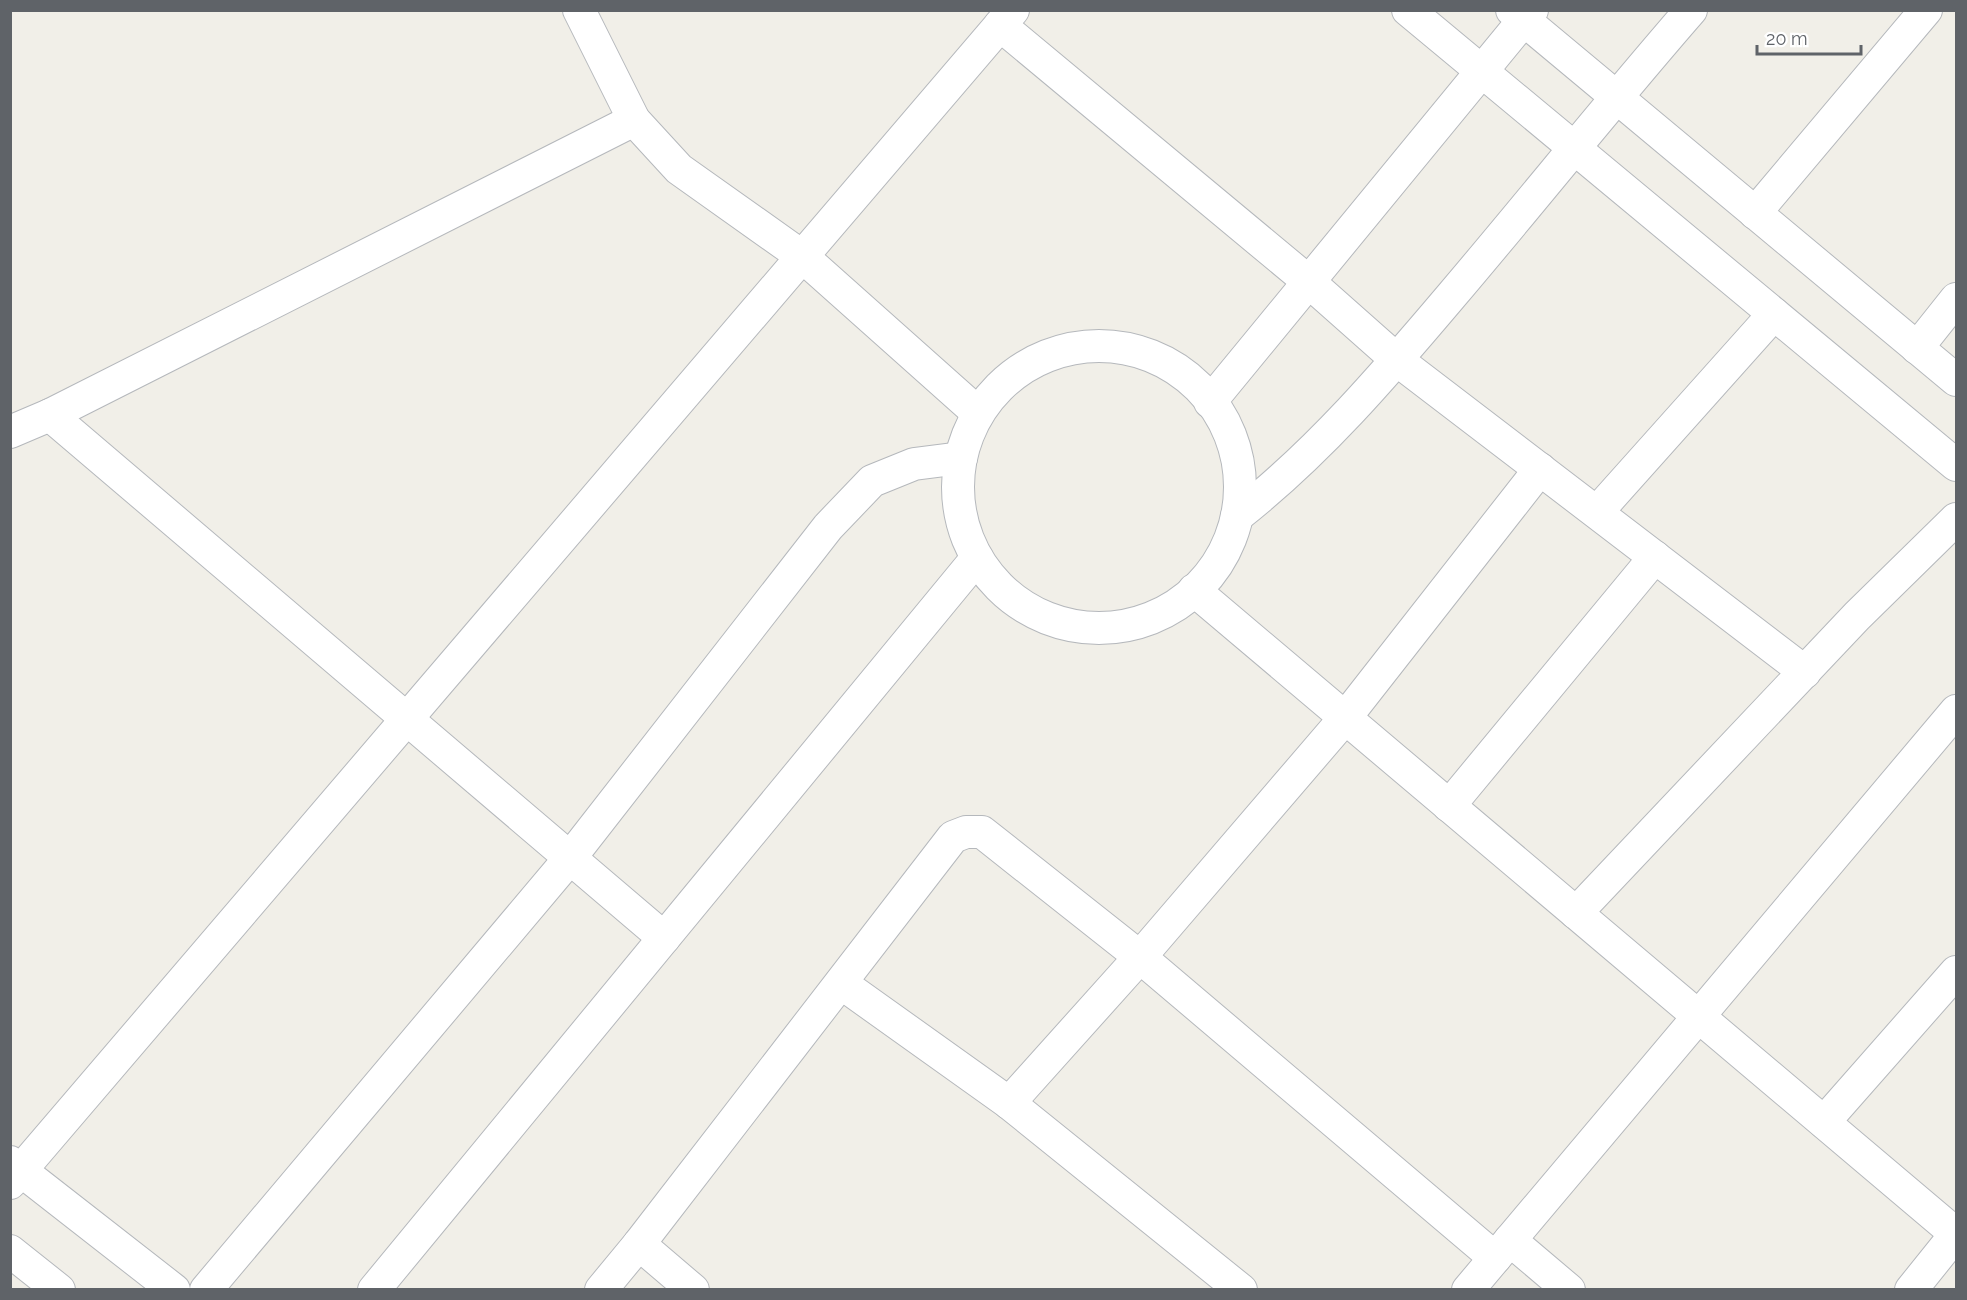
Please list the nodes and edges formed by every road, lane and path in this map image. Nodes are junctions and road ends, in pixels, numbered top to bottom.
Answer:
1 (579, 10) edge
2 (1408, 10) edge
3 (1691, 10) edge
4 (1926, 10) edge
5 (1522, 14) edge
6 (1006, 18) edge
7 (1481, 72) junction
8 (1615, 97) junction
9 (633, 120) junction
10 (1575, 149) junction
11 (1755, 213) junction
12 (802, 257) junction
13 (1309, 282) junction
14 (1956, 299) edge
15 (1774, 314) junction
16 (1917, 348) junction
17 (1397, 360) junction
18 (1956, 380) edge
19 (1210, 402) junction
20 (978, 413) junction
21 (50, 415) junction
22 (10, 432) edge
23 (961, 458) junction
24 (1956, 465) edge
25 (1540, 469) junction
26 (1597, 512) junction
27 (1237, 516) junction
28 (1956, 519) edge
29 (1655, 557) junction
30 (977, 558) junction
31 (1194, 590) junction
32 (1805, 672) junction
33 (1956, 711) edge
34 (408, 718) junction
35 (1346, 718) junction
36 (1449, 806) junction
37 (570, 858) junction
38 (1576, 913) junction
39 (664, 938) junction
40 (1140, 957) junction
41 (1956, 972) edge
42 (841, 982) junction
43 (1700, 1017) junction
44 (1009, 1103) junction
45 (1824, 1122) junction
46 (14, 1172) edge
47 (1956, 1234) edge
48 (639, 1244) junction
49 (1502, 1249) junction
50 (10, 1251) edge
51 (59, 1290) edge
52 (174, 1290) edge
53 (206, 1290) edge
54 (374, 1290) edge
55 (601, 1290) edge
56 (693, 1290) edge
57 (1241, 1290) edge
58 (1468, 1290) edge
59 (1569, 1290) edge
60 (1911, 1290) edge

1 - 9 street
2 - 7 street
3 - 8 street
4 - 11 street
5 - 7 street
5 - 8 street
6 - 12 street
6 - 13 street
7 - 10 street
7 - 13 street
8 - 10 street
8 - 11 street
9 - 12 street
9 - 21 street
10 - 15 street
10 - 17 street
11 - 16 street
12 - 20 street
12 - 34 street
13 - 17 street
13 - 19 street
14 - 16 street
15 - 24 street
15 - 26 street
16 - 18 street
17 - 25 street
17 - 27 street
19 - 20 street
19 - 27 street
20 - 23 street
21 - 22 street
21 - 34 street
23 - 30 street
23 - 37 street
25 - 26 street
25 - 35 street
26 - 29 street
27 - 31 street
28 - 32 street
29 - 32 street
29 - 36 street
30 - 31 street
30 - 39 street
31 - 35 street
32 - 38 street
33 - 43 street
34 - 37 street
34 - 46 street
35 - 36 street
35 - 40 street
36 - 38 street
37 - 39 street
37 - 53 street
38 - 43 street
39 - 54 street
40 - 42 street
40 - 44 street
40 - 49 street
41 - 45 street
42 - 44 street
42 - 48 street
43 - 45 street
43 - 49 street
44 - 57 street
45 - 47 street
46 - 52 street
47 - 60 street
48 - 55 street
48 - 56 street
49 - 58 street
49 - 59 street
50 - 51 street

